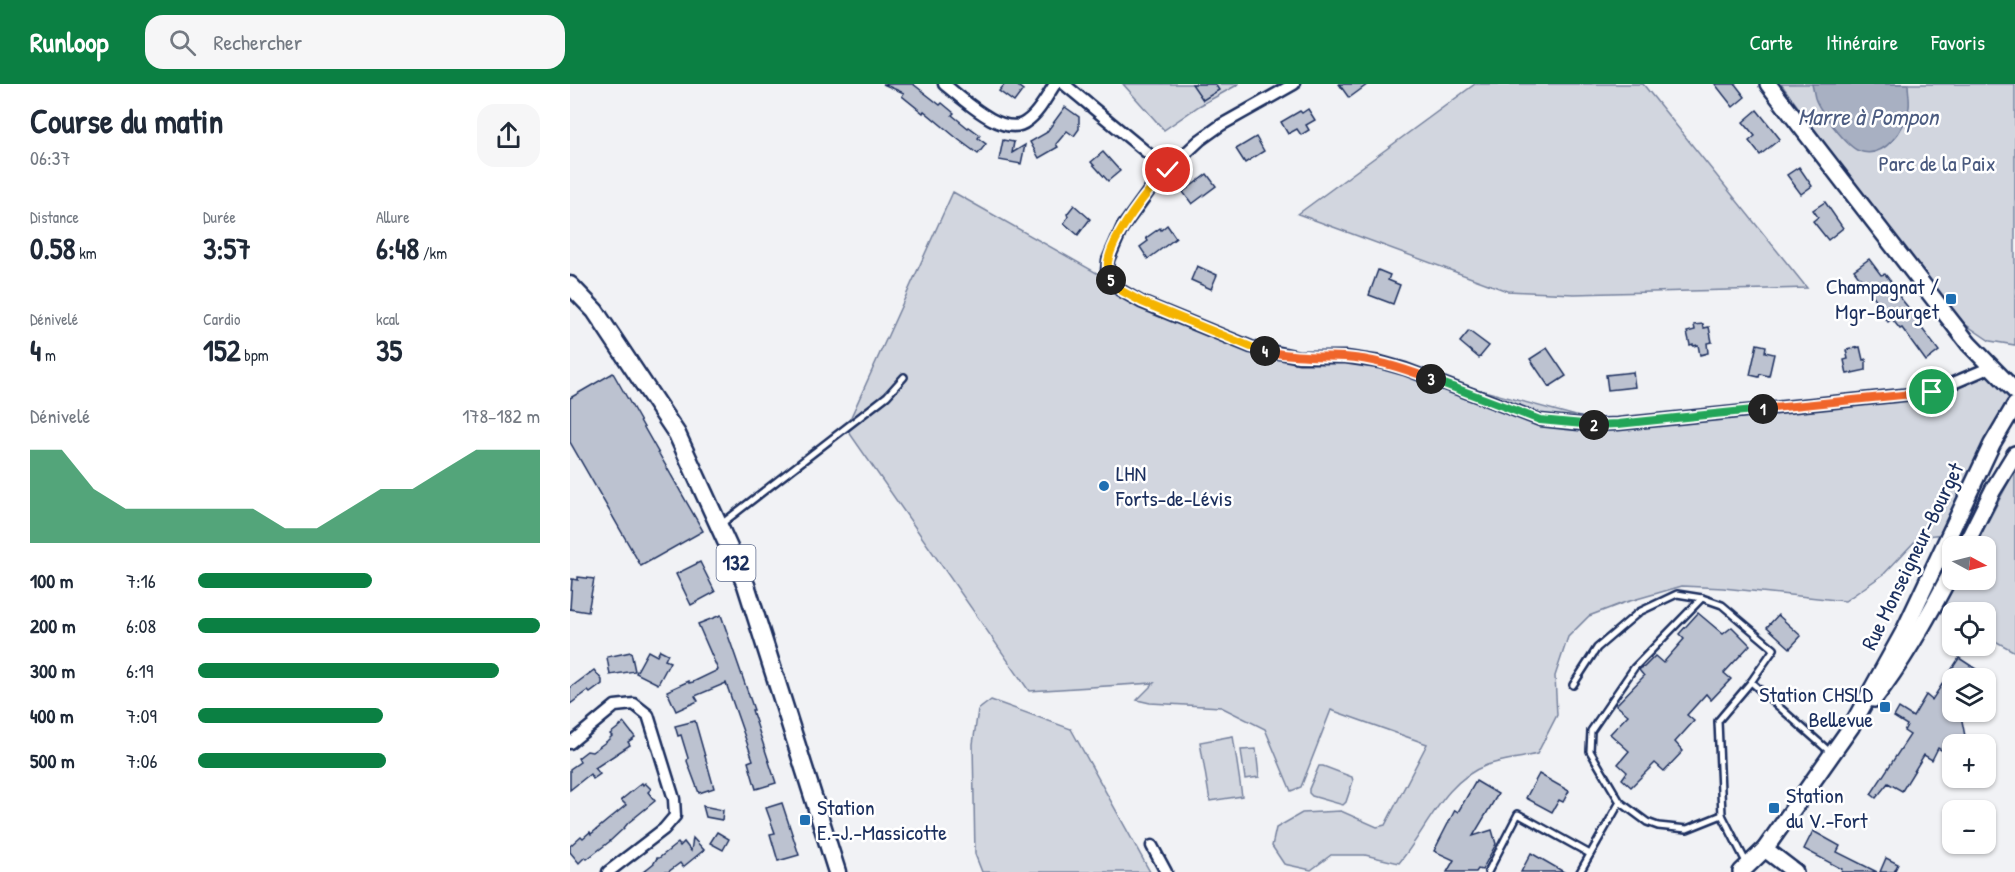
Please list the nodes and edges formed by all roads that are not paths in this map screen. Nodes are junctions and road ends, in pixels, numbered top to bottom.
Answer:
1 (944, 84) edge
2 (1055, 84) edge
3 (1064, 84) edge
4 (1294, 84) edge
5 (1768, 84) edge
6 (1168, 170) junction
7 (570, 285) edge
8 (1991, 367) junction
9 (904, 377) dead end
10 (2015, 391) edge
11 (2015, 405) edge
12 (2015, 454) edge
13 (719, 526) junction
14 (1970, 536) edge
15 (1942, 589) edge
16 (1702, 598) junction
17 (1751, 682) junction
18 (1573, 685) dead end
19 (1851, 727) junction
20 (570, 742) edge
21 (1833, 755) junction
22 (1620, 802) junction
23 (1722, 816) junction
24 (1152, 846) dead end
25 (1765, 849) junction
26 (1590, 854) junction
27 (1744, 869) edge
28 (608, 872) edge
29 (837, 872) edge
30 (1166, 872) edge
31 (1488, 872) edge
32 (1580, 872) edge
33 (1795, 872) edge

1 - 2 street
3 - 6 street
4 - 6 street
5 - 8 street
6 - 8 street
7 - 13 main road, 132
8 - 10 street
9 - 13 lane
11 - 19 street, Rue Monseigneur-Bourget
12 - 14 street, Rue Monseigneur-Bourget
13 - 29 main road, 132
15 - 19 street, Rue Monseigneur-Bourget
16 - 17 lane
16 - 18 lane
16 - 22 lane
17 - 21 lane
17 - 23 lane
19 - 21 street, Rue Monseigneur-Bourget
20 - 28 street
21 - 25 street, Rue Monseigneur-Bourget
22 - 23 lane
22 - 26 lane
23 - 27 lane
24 - 30 street
25 - 27 street, Rue Monseigneur-Bourget
25 - 33 street
26 - 31 lane
26 - 32 lane

